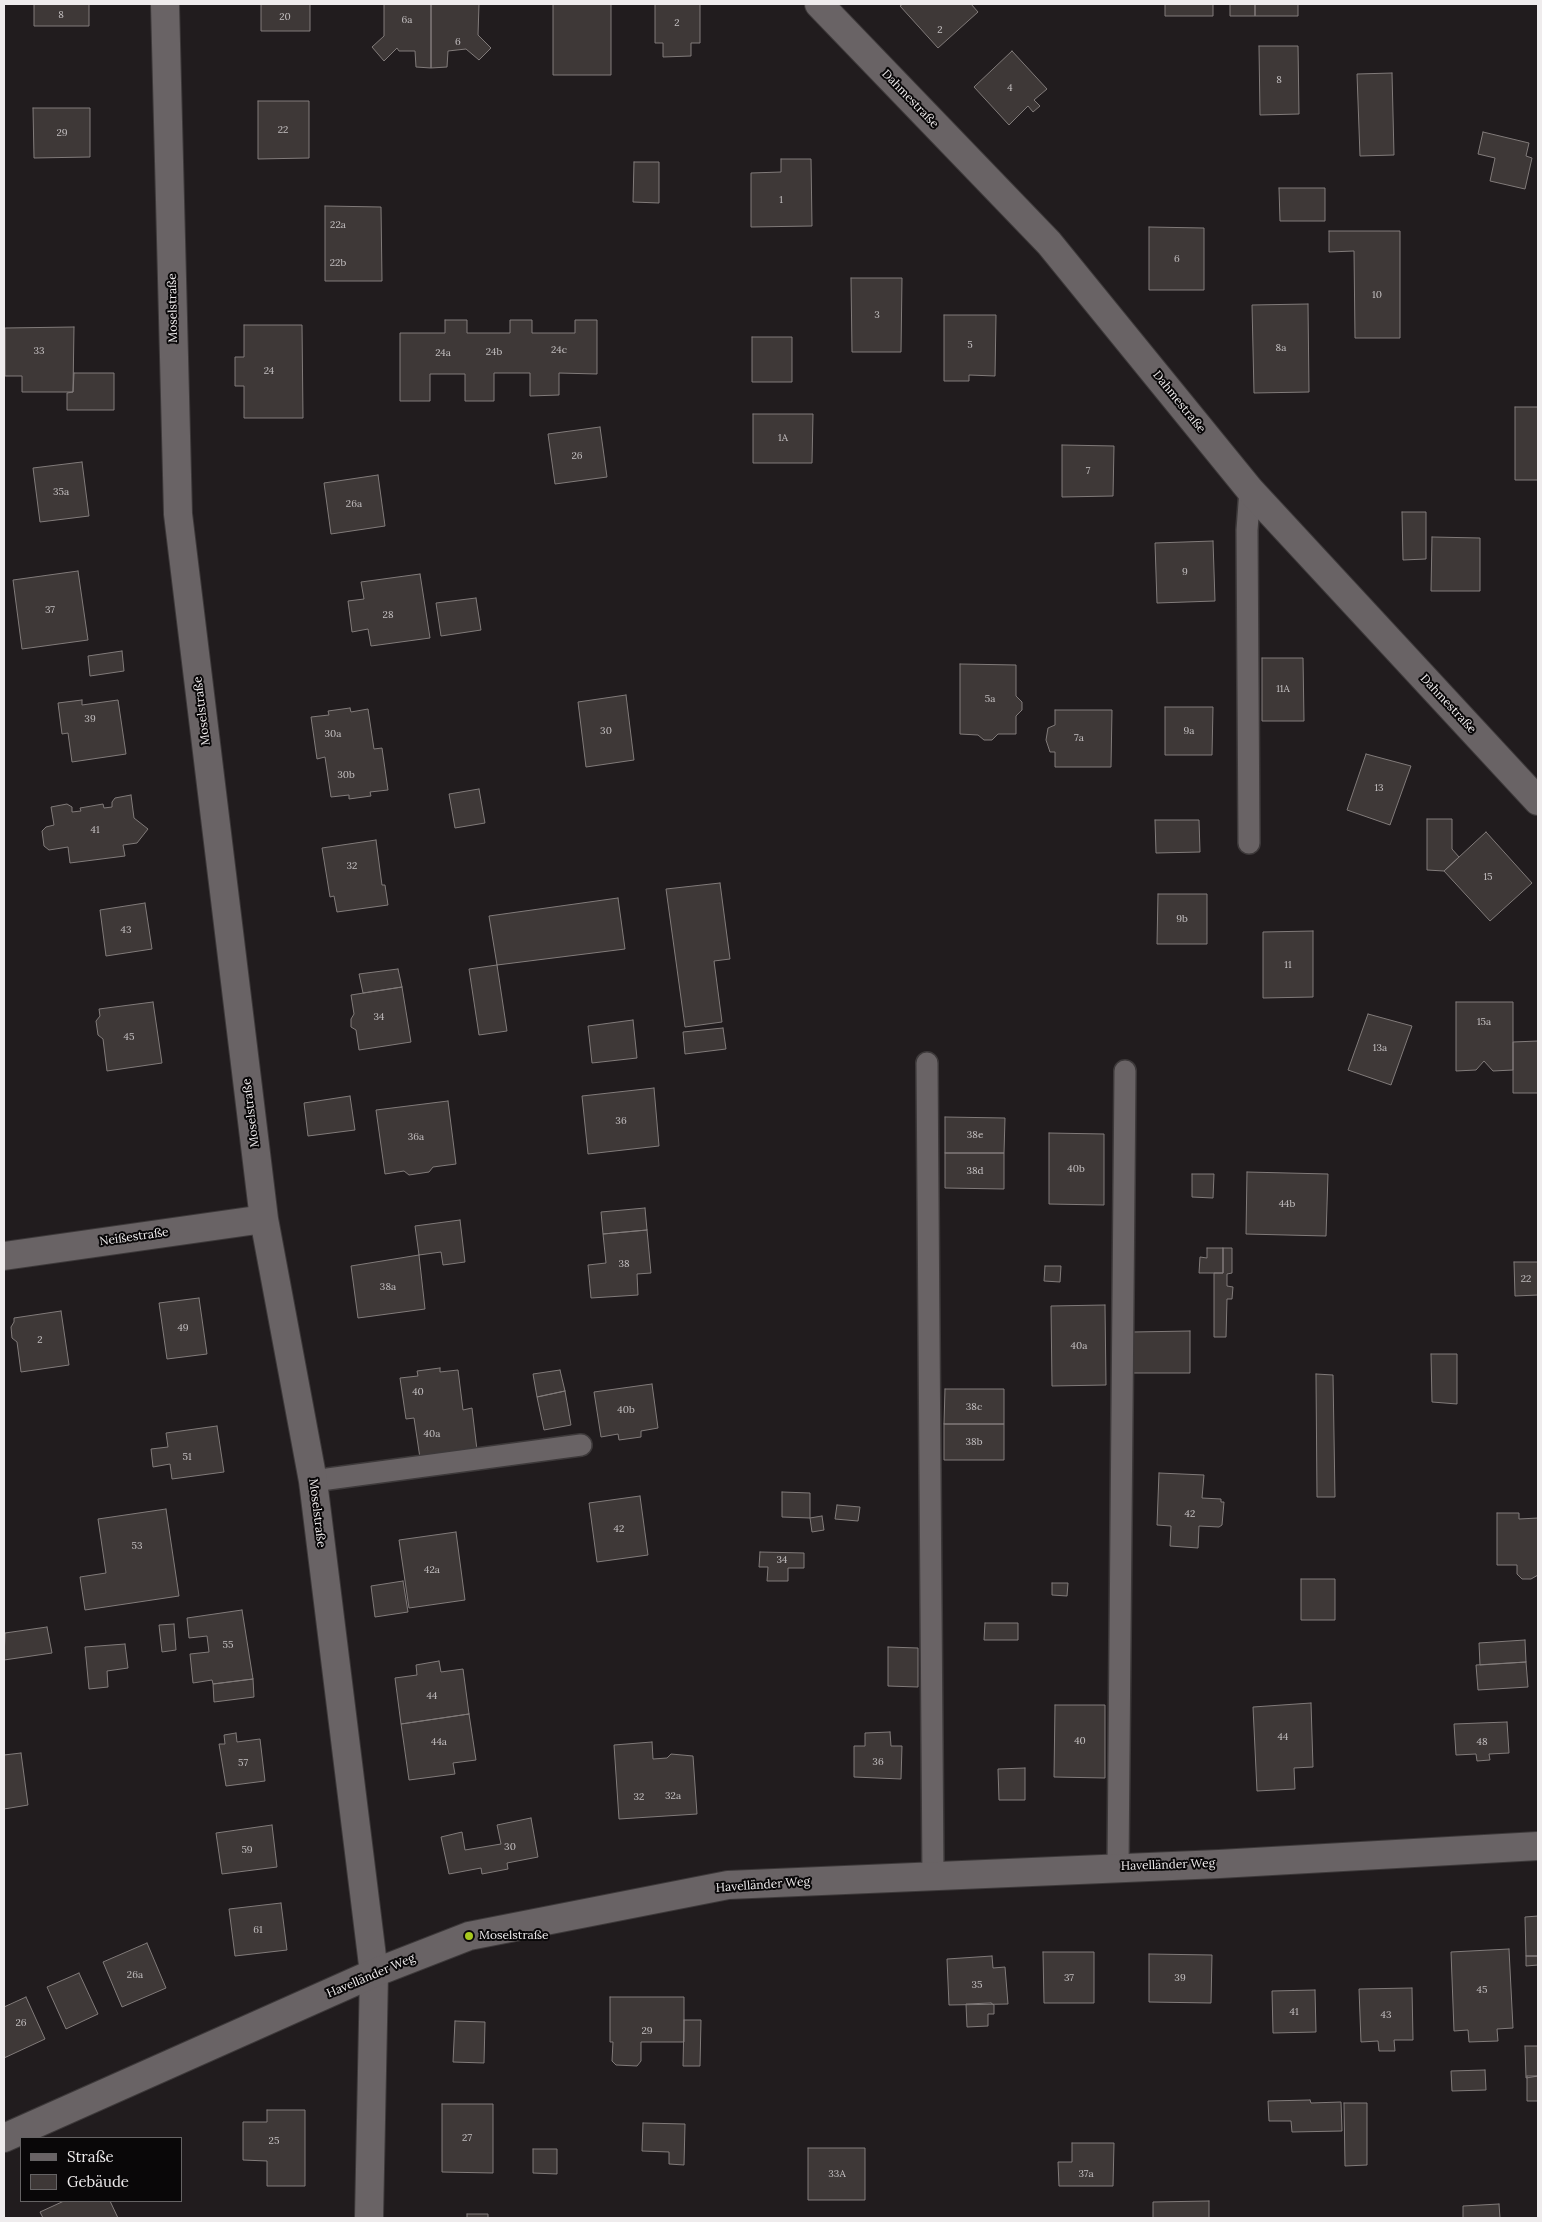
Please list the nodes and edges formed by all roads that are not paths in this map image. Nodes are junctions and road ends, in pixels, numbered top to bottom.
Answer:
1 (165, 4) edge
2 (819, 4) edge
3 (1250, 490) junction
4 (1538, 801) edge
5 (1249, 843) dead end
6 (927, 1063) dead end
7 (1125, 1071) dead end
8 (264, 1219) junction
9 (4, 1256) edge
10 (580, 1445) dead end
11 (313, 1482) junction
12 (1538, 1846) edge
13 (1118, 1867) junction
14 (933, 1877) junction
15 (374, 1973) junction
16 (4, 2138) edge
17 (369, 2218) edge

1 - 8 street, Moselstraße
2 - 3 street, Dahmestraße
3 - 4 street, Dahmestraße
3 - 5 lane
6 - 14 lane
7 - 13 lane
8 - 9 street, Neißestraße
8 - 11 street, Moselstraße
10 - 11 lane
11 - 15 street, Moselstraße
12 - 13 street, Havelländer Weg
13 - 14 street, Havelländer Weg
14 - 15 street, Havelländer Weg
15 - 16 street, Havelländer Weg
15 - 17 street, Moselstraße

